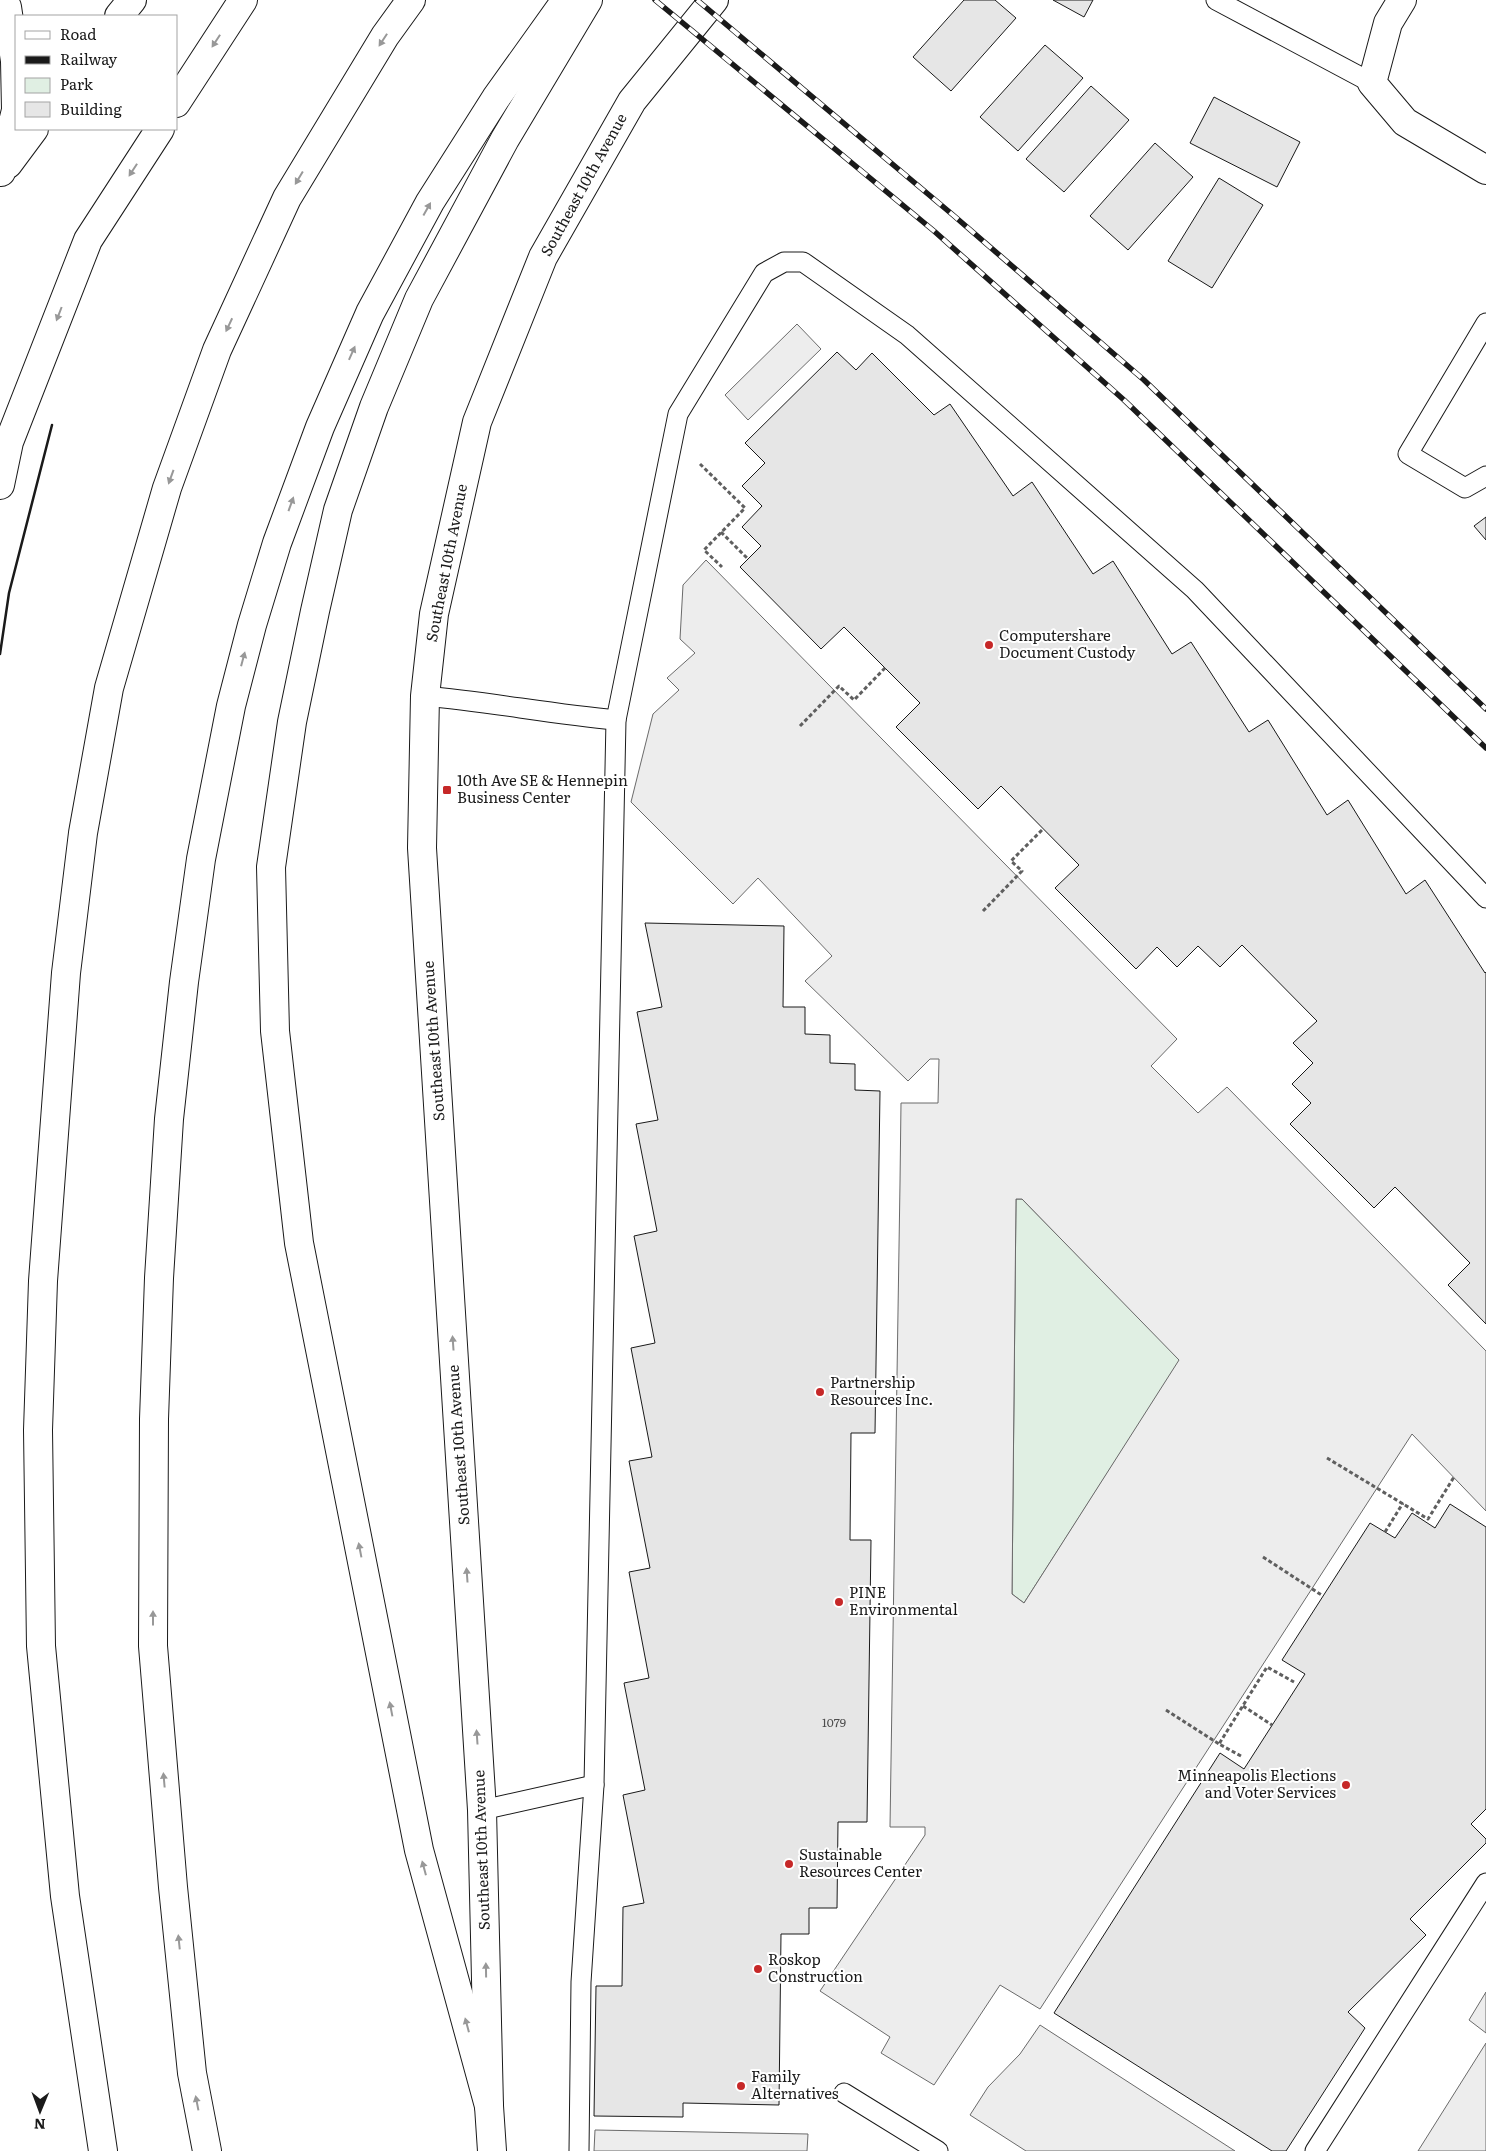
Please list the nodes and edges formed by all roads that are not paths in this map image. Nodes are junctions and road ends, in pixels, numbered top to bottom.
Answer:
1 (3, 0) edge
2 (243, 0) edge
3 (412, 0) edge
4 (566, 0) edge
5 (588, 0) edge
6 (714, 0) edge
7 (1216, 0) edge
8 (1402, 0) edge
9 (1372, 83) junction
10 (15, 86) edge
11 (178, 100) edge
12 (15, 114) edge
13 (33, 130) edge
14 (159, 130) edge
15 (1486, 170) edge
16 (1, 174) edge
17 (1486, 323) edge
18 (1486, 476) edge
19 (0, 484) edge
20 (425, 696) junction
21 (616, 720) junction
22 (1486, 898) edge
23 (594, 1785) junction
24 (482, 1810) junction
25 (1486, 1883) edge
26 (844, 2093) dead end
27 (489, 2106) junction
28 (103, 2151) edge
29 (207, 2151) edge
30 (492, 2151) edge
31 (579, 2151) edge
32 (938, 2151) edge
33 (1314, 2151) edge

1 - 10 main road
2 -> 11 main road
3 -> 28 main road
29 -> 4 main road
27 -> 5 main road
6 - 20 main road, Southeast 10th Avenue
7 - 9 lane
8 - 9 main road
9 - 15 main road
12 - 16 main road
13 - 16 main road
14 -> 19 main road
17 - 18 lane
20 - 21 lane
24 -> 20 main road, Southeast 10th Avenue
21 - 22 lane
21 - 23 lane
23 - 24 lane
23 - 31 lane
27 -> 24 main road, Southeast 10th Avenue
25 - 33 lane
26 - 32 lane
27 - 30 main road, Southeast 10th Avenue

